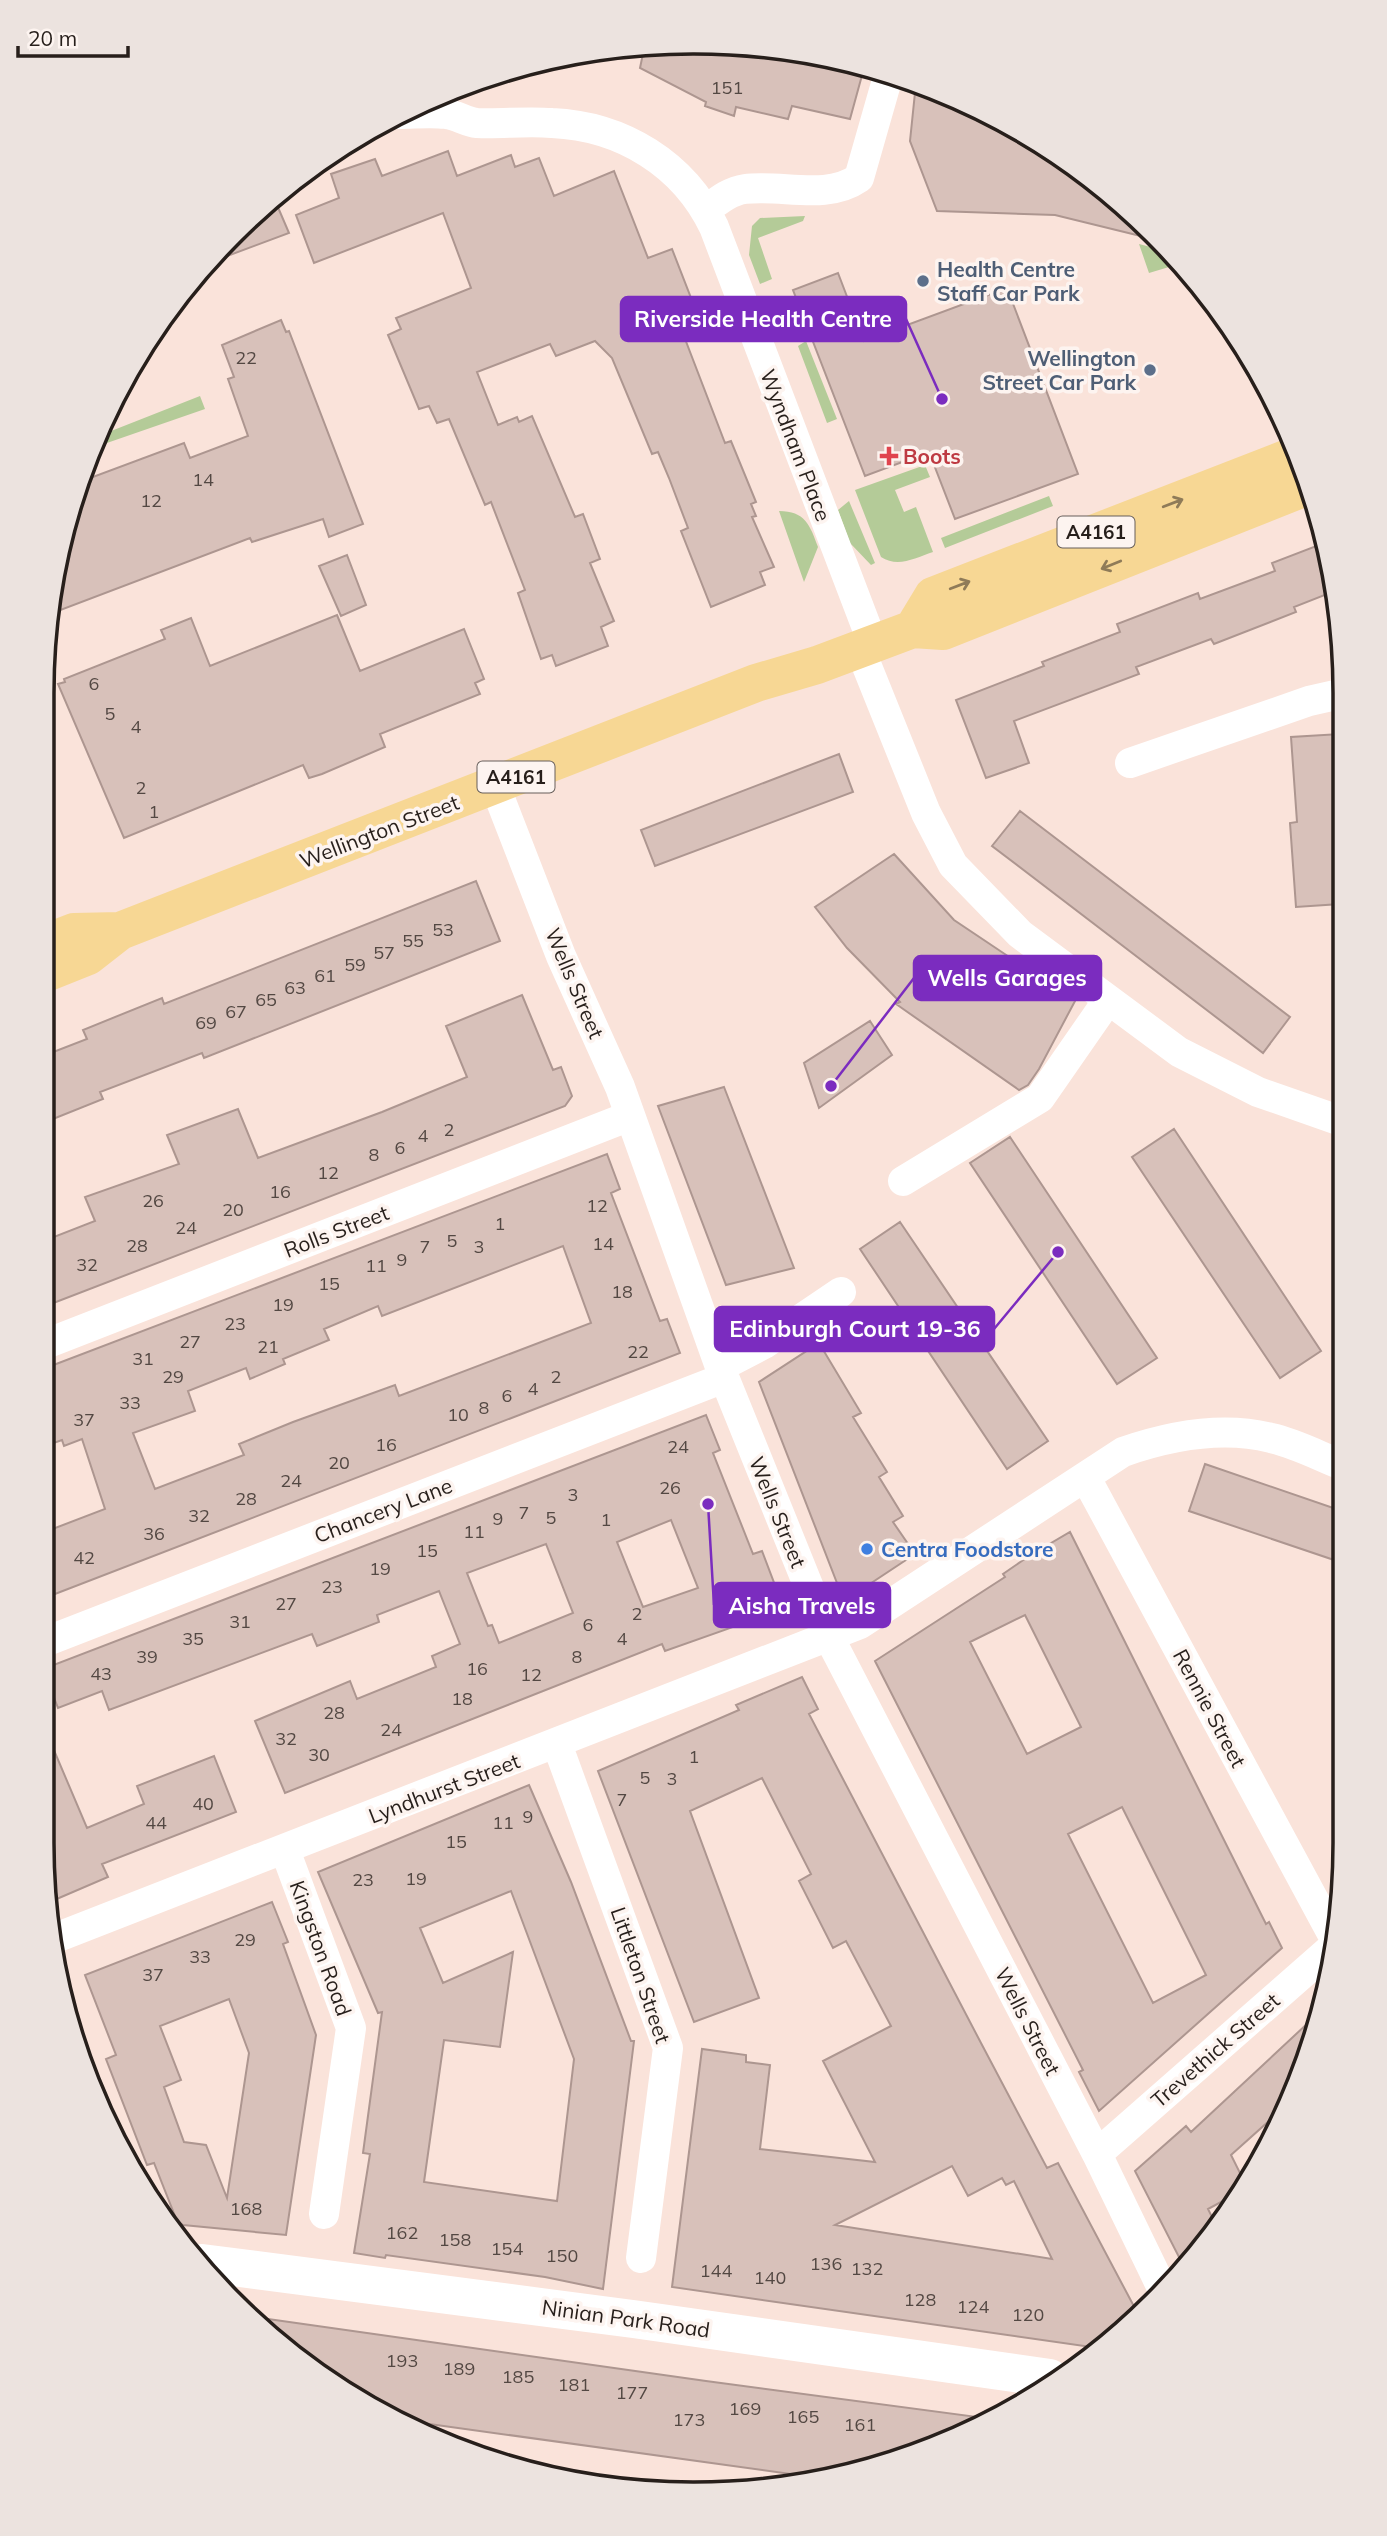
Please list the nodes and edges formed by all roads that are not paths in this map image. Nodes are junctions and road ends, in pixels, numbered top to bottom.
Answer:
1 (886, 84) edge
2 (424, 114) edge
3 (706, 210) junction
4 (1288, 458) edge
5 (1299, 490) edge
6 (913, 629) junction
7 (866, 646) junction
8 (1333, 696) edge
9 (1130, 763) dead end
10 (495, 786) junction
11 (120, 931) junction
12 (54, 940) edge
13 (54, 970) edge
14 (1108, 1000) junction
15 (630, 1116) junction
16 (1333, 1118) edge
17 (903, 1181) dead end
18 (841, 1292) dead end
19 (54, 1341) edge
20 (722, 1373) junction
21 (1333, 1462) edge
22 (1086, 1478) junction
23 (829, 1637) junction
24 (54, 1638) edge
25 (557, 1744) junction
26 (285, 1850) junction
27 (1327, 1924) edge
28 (62, 1936) edge
29 (1322, 1957) edge
30 (1097, 2154) junction
31 (324, 2214) dead end
32 (641, 2258) dead end
33 (213, 2264) edge
34 (1159, 2281) edge
35 (1044, 2377) edge

1 - 3 street
2 - 3 street, Wyndham Place
3 - 7 street, Wyndham Place
6 -> 4 main road, A4161
5 -> 6 main road, Wellington Street / A4161
6 - 7 main road, Wellington Street / A4161
7 - 10 main road, Wellington Street / A4161
7 - 14 street, Wyndham Place
8 - 9 street
10 - 11 main road, Wellington Street / A4161
10 - 15 street, Wells Street
11 - 12 main road, Wellington Street / A4161
11 - 13 main road, Wellington Street / A4161
14 - 16 street, Wyndham Place
14 - 17 street
15 - 19 street, Rolls Street
15 - 20 street, Wells Street
18 - 20 street, Chancery Lane
20 - 23 street, Wells Street
20 - 24 street, Chancery Lane
21 - 22 street, Lyndhurst Street
22 - 23 street, Lyndhurst Street
22 - 27 street, Rennie Street
23 - 25 street, Lyndhurst Street
23 - 30 street, Wells Street
25 - 26 street, Lyndhurst Street
25 - 32 street, Littleton Street
26 - 28 street, Lyndhurst Street
26 - 31 street, Kingston Road
29 - 30 street, Trevethick Street
30 - 34 street, Wells Street
33 - 35 street, Ninian Park Road

